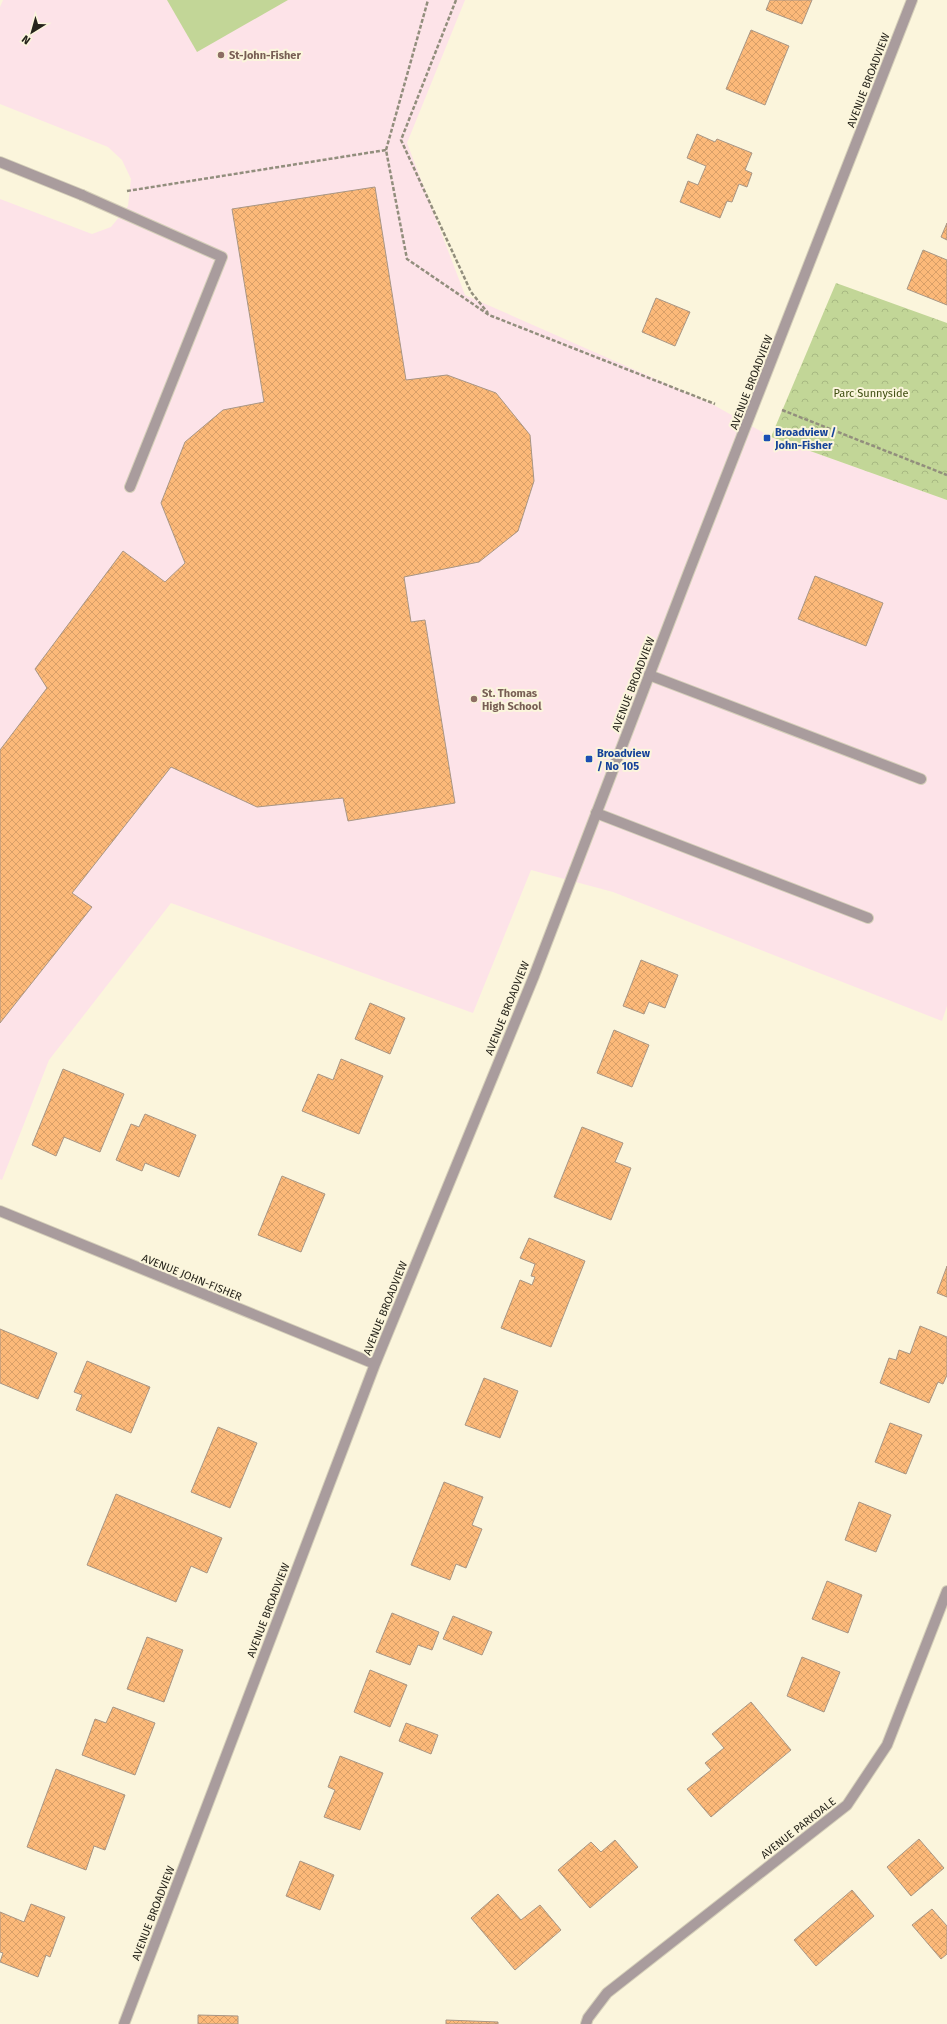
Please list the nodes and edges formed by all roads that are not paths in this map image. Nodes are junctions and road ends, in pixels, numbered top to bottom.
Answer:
1 (912, 0) edge
2 (0, 162) edge
3 (130, 487) dead end
4 (649, 675) junction
5 (921, 780) dead end
6 (596, 813) junction
7 (868, 918) dead end
8 (0, 1211) edge
9 (375, 1364) junction
10 (947, 1592) edge
11 (124, 2024) edge
12 (586, 2024) edge

1 - 4 street, AVENUE BROADVIEW
2 - 3 street
4 - 5 street
4 - 6 street, AVENUE BROADVIEW
6 - 7 street
6 - 9 street, AVENUE BROADVIEW
8 - 9 street, AVENUE JOHN-FISHER
9 - 11 street, AVENUE BROADVIEW
10 - 12 street, AVENUE PARKDALE

